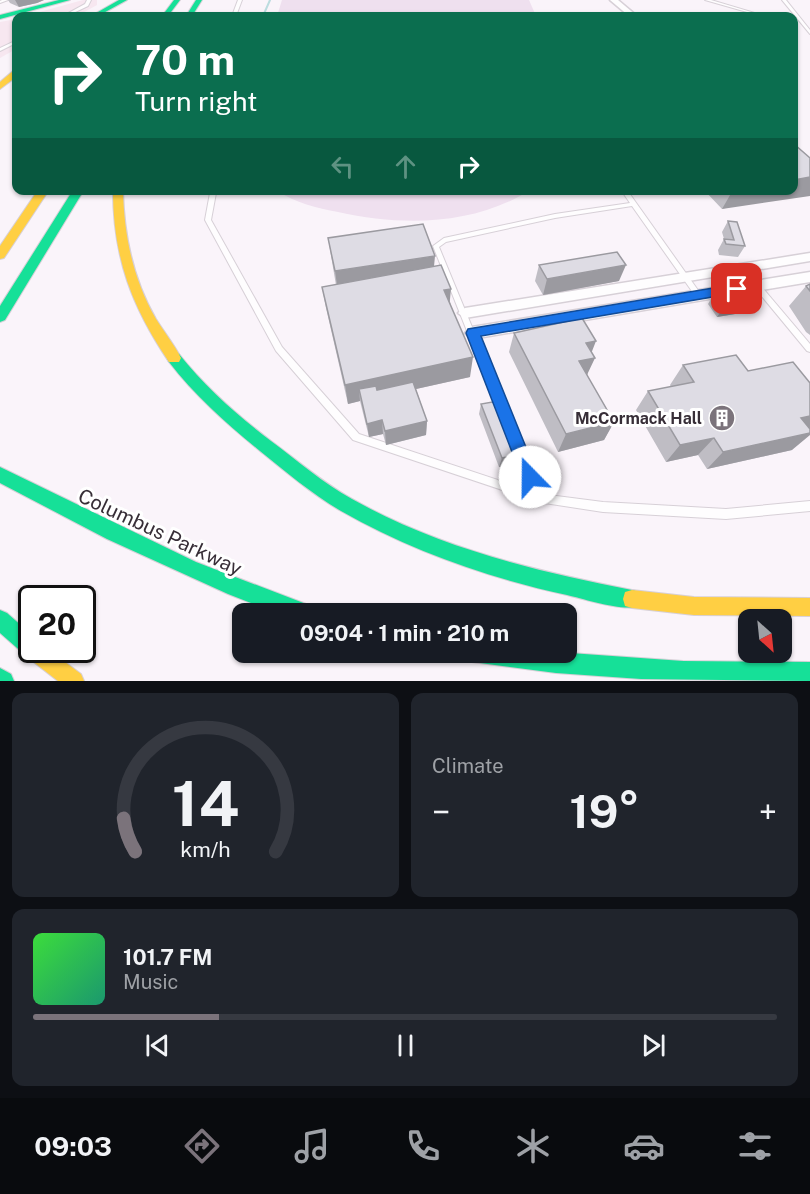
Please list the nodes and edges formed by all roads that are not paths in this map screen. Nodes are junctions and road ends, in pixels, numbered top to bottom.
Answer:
1 (6, 0) edge
2 (67, 0) edge
3 (82, 0) edge
4 (89, 0) edge
5 (124, 0) edge
6 (614, 0) edge
7 (707, 0) edge
8 (784, 0) edge
9 (0, 2) edge
10 (20, 12) edge
11 (38, 12) edge
12 (73, 12) edge
13 (102, 12) edge
14 (106, 12) edge
15 (628, 12) edge
16 (750, 12) edge
17 (794, 12) edge
18 (798, 17) edge
19 (809, 31) edge
20 (12, 76) edge
21 (0, 86) edge
22 (41, 195) edge
23 (76, 195) edge
24 (118, 195) edge
25 (213, 195) edge
26 (627, 195) edge
27 (633, 204) junction
28 (0, 255) edge
29 (810, 257) edge
30 (742, 268) junction
31 (685, 277) junction
32 (810, 277) edge
33 (757, 286) junction
34 (698, 295) junction
35 (465, 313) junction
36 (0, 317) edge
37 (472, 333) junction
38 (810, 349) edge
39 (0, 476) edge
40 (538, 498) junction
41 (810, 506) edge
42 (275, 603) edge
43 (810, 607) edge
44 (0, 620) edge
45 (18, 636) edge
46 (51, 663) edge
47 (555, 663) edge
48 (810, 672) edge
49 (0, 678) edge
50 (4, 681) edge
51 (74, 681) edge

1 - 9 lane
2 - 10 main road
3 - 11 main road
4 - 12 lane
5 - 13 main road
5 - 14 main road
6 - 15 street
7 - 16 lane
8 - 17 lane
18 - 19 lane
20 - 21 main road
22 - 28 main road
23 - 36 main road
24 - 43 main road
25 - 40 lane
26 - 27 lane
27 - 31 lane
27 - 35 lane
29 - 30 street
30 - 31 street
30 - 33 lane
31 - 34 lane
31 - 35 street
32 - 33 street
33 - 34 street
33 - 38 lane
34 - 37 street
35 - 37 lane
37 - 40 lane
39 - 42 main road, Columbus Parkway
40 - 41 lane
44 - 45 main road
46 - 51 main road
47 - 48 main road
49 - 50 main road

